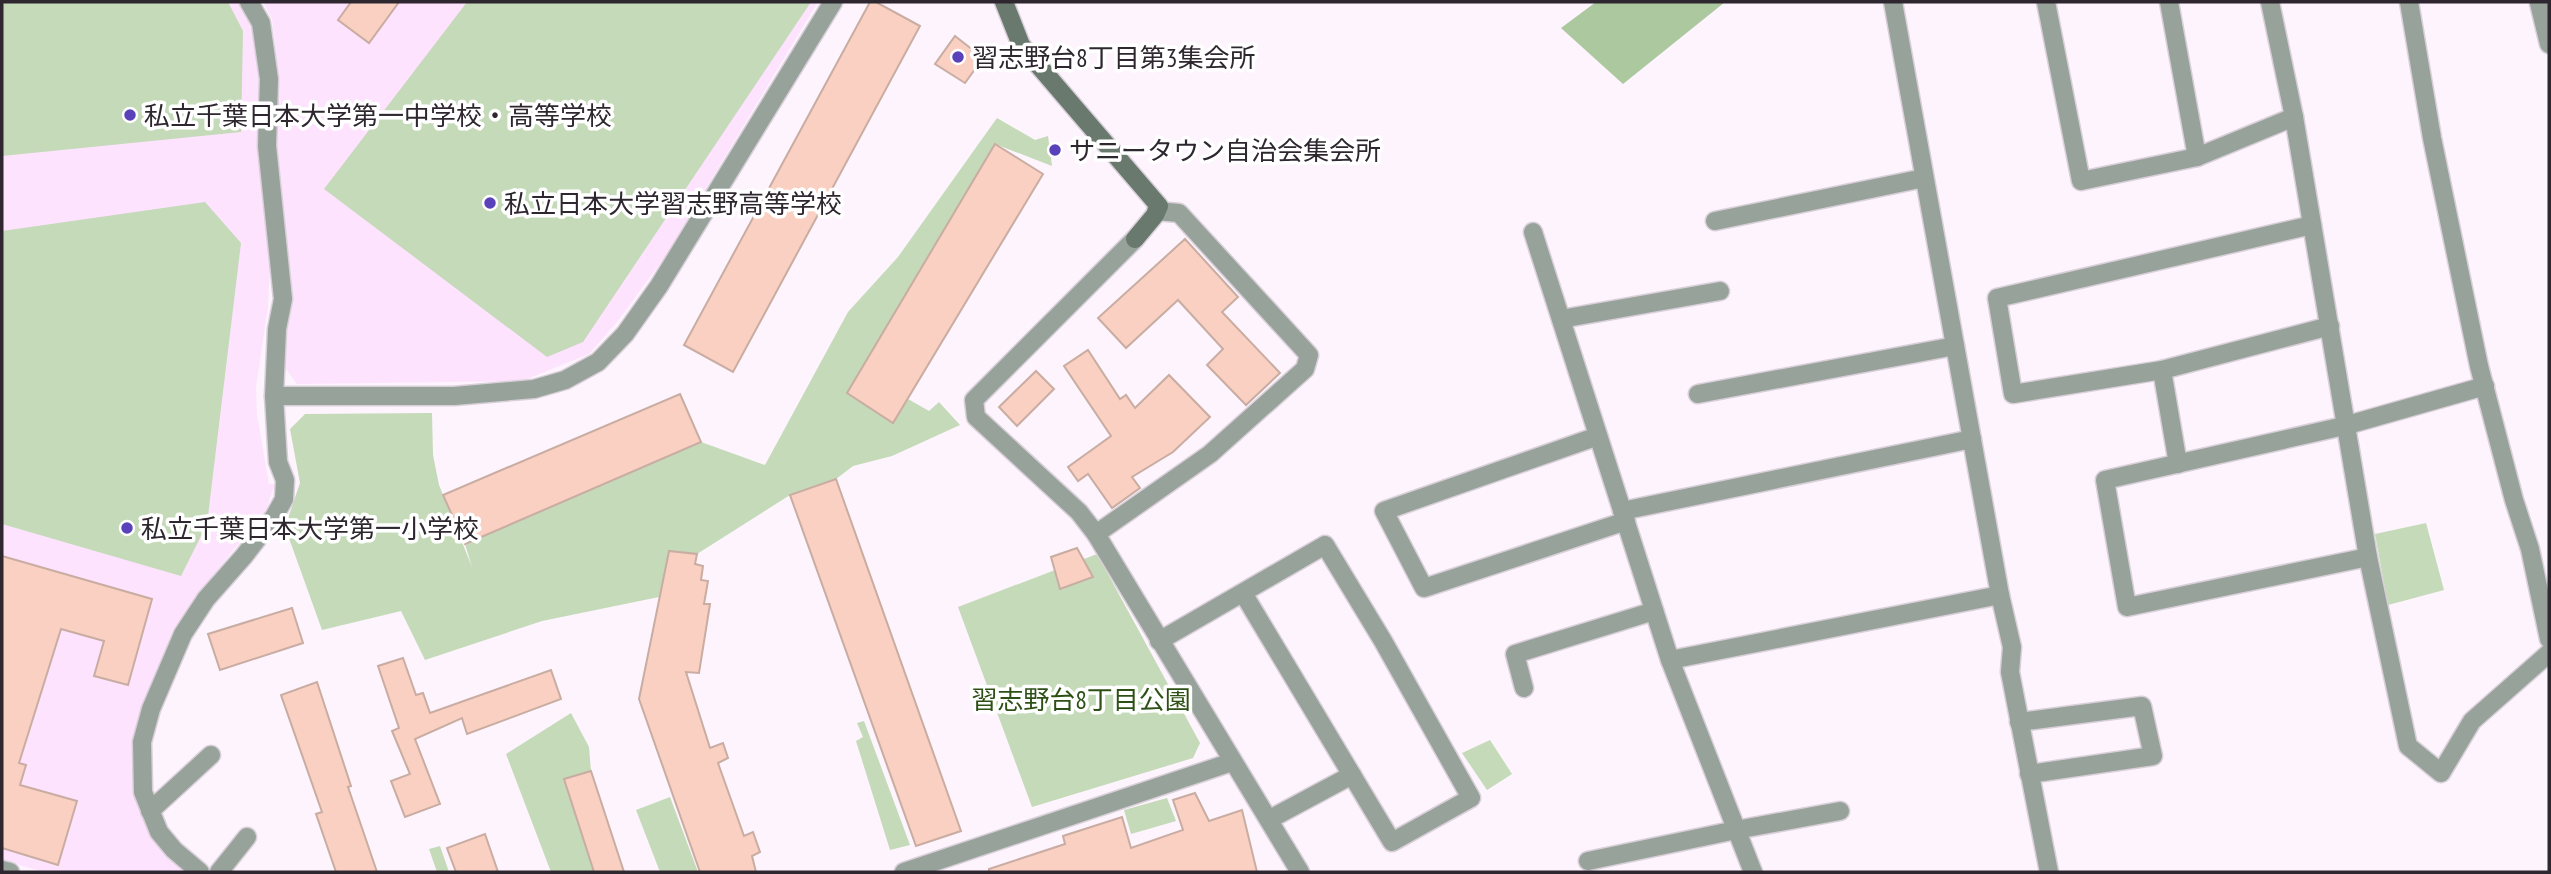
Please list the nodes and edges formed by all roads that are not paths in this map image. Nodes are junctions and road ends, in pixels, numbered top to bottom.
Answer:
1 (249, 2) edge
2 (833, 2) edge
3 (1004, 2) edge
4 (1893, 2) edge
5 (2046, 2) edge
6 (2169, 2) edge
7 (2270, 2) edge
8 (2409, 2) edge
9 (2544, 2) edge
10 (2549, 44) edge
11 (2294, 117) junction
12 (2197, 157) junction
13 (1924, 178) junction
14 (1153, 202) junction
15 (1715, 221) dead end
16 (2312, 225) junction
17 (1533, 232) dead end
18 (1720, 291) dead end
19 (1561, 319) junction
20 (2330, 326) junction
21 (1955, 346) junction
22 (2162, 370) junction
23 (2485, 386) junction
24 (1698, 394) dead end
25 (274, 396) junction
26 (2344, 426) junction
27 (1598, 436) junction
28 (1972, 439) junction
29 (2178, 464) junction
30 (1624, 516) junction
31 (1096, 534) junction
32 (2368, 556) junction
33 (1243, 593) junction
34 (2000, 595) junction
35 (1654, 611) junction
36 (2549, 639) edge
37 (1159, 641) junction
38 (2549, 653) edge
39 (1670, 660) junction
40 (1524, 688) dead end
41 (2019, 722) junction
42 (211, 755) dead end
43 (1232, 762) junction
44 (2029, 774) junction
45 (1352, 775) junction
46 (150, 811) junction
47 (1840, 811) dead end
48 (1270, 819) junction
49 (1737, 830) junction
50 (247, 837) dead end
51 (1588, 862) dead end
52 (2, 870) edge
53 (10, 872) edge
54 (200, 872) edge
55 (219, 872) edge
56 (904, 872) edge
57 (1300, 872) edge
58 (1752, 872) edge
59 (2049, 872) edge

1 - 25 street
2 - 25 street
3 - 14 street
4 - 13 street
5 - 12 street
6 - 12 street
7 - 11 street
8 - 23 street
9 - 10 street
11 - 12 street
11 - 16 street
13 - 15 street
13 - 21 street
14 - 31 street
14 - 31 street
16 - 20 street
16 - 22 street
17 - 19 street
18 - 19 street
19 - 27 street
20 - 22 street
20 - 26 street
21 - 24 street
21 - 28 street
22 - 29 street
23 - 26 street
23 - 36 street
25 - 46 street
26 - 29 street
26 - 32 street
27 - 30 street
27 - 30 street
28 - 30 street
28 - 34 street
29 - 32 street
30 - 35 street
31 - 37 street
32 - 38 street
33 - 37 street
33 - 45 street
33 - 45 street
34 - 39 street
34 - 41 street
35 - 39 street
35 - 40 street
37 - 43 street
39 - 49 street
41 - 44 street
41 - 44 street
42 - 46 street
43 - 48 street
43 - 56 street
44 - 59 street
45 - 48 street
46 - 54 street
47 - 49 street
48 - 57 street
49 - 51 street
49 - 58 street
50 - 55 street
52 - 53 street

